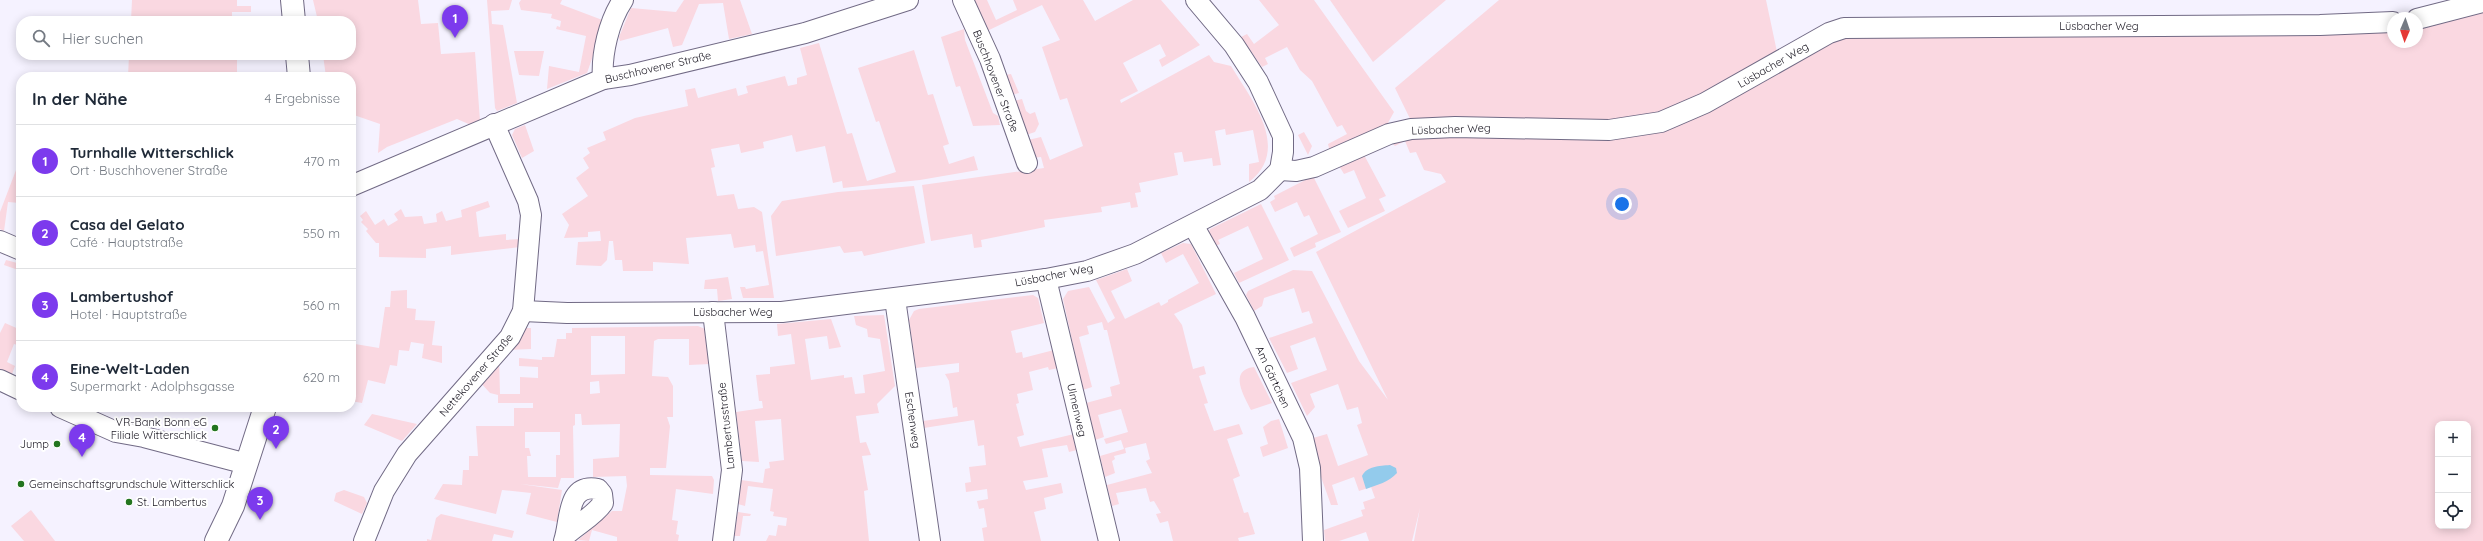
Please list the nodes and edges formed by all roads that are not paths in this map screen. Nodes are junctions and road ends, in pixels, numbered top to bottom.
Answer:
1 (292, 0) edge
2 (623, 0) edge
3 (908, 0) edge
4 (963, 0) edge
5 (1196, 0) edge
6 (2483, 2) edge
7 (294, 16) edge
8 (2423, 17) edge
9 (2387, 22) edge
10 (297, 60) edge
11 (299, 72) edge
12 (603, 79) junction
13 (494, 124) junction
14 (1027, 163) dead end
15 (1280, 170) junction
16 (356, 184) edge
17 (1193, 225) junction
18 (0, 241) edge
19 (16, 248) edge
20 (1046, 279) junction
21 (895, 299) junction
22 (523, 311) junction
23 (713, 312) junction
24 (0, 380) edge
25 (16, 388) edge
26 (71, 412) edge
27 (263, 412) edge
28 (247, 464) junction
29 (216, 541) edge
30 (364, 541) edge
31 (723, 541) edge
32 (930, 541) edge
33 (1109, 541) edge
34 (1313, 541) edge

1 - 7 main road
2 - 12 street
3 - 12 street, Buschhovener Straße
4 - 14 street, Buschhovener Straße
5 - 15 street
6 - 8 street
9 - 15 street, Lüsbacher Weg
10 - 11 main road
12 - 13 street, Buschhovener Straße
13 - 16 street, Buschhovener Straße
13 - 22 street, Nettekovener Straße
15 - 17 street, Lüsbacher Weg
17 - 20 street, Lüsbacher Weg
17 - 34 street, Am Gärtchen
18 - 19 street
20 - 21 street, Lüsbacher Weg
20 - 33 street, Ulmenweg
21 - 23 street, Lüsbacher Weg
21 - 32 street, Eschenweg
22 - 23 street, Lüsbacher Weg
22 - 30 street, Nettekovener Straße
23 - 31 street, Lambertusstraße
24 - 25 street
26 - 28 street
27 - 28 main road
28 - 29 main road

